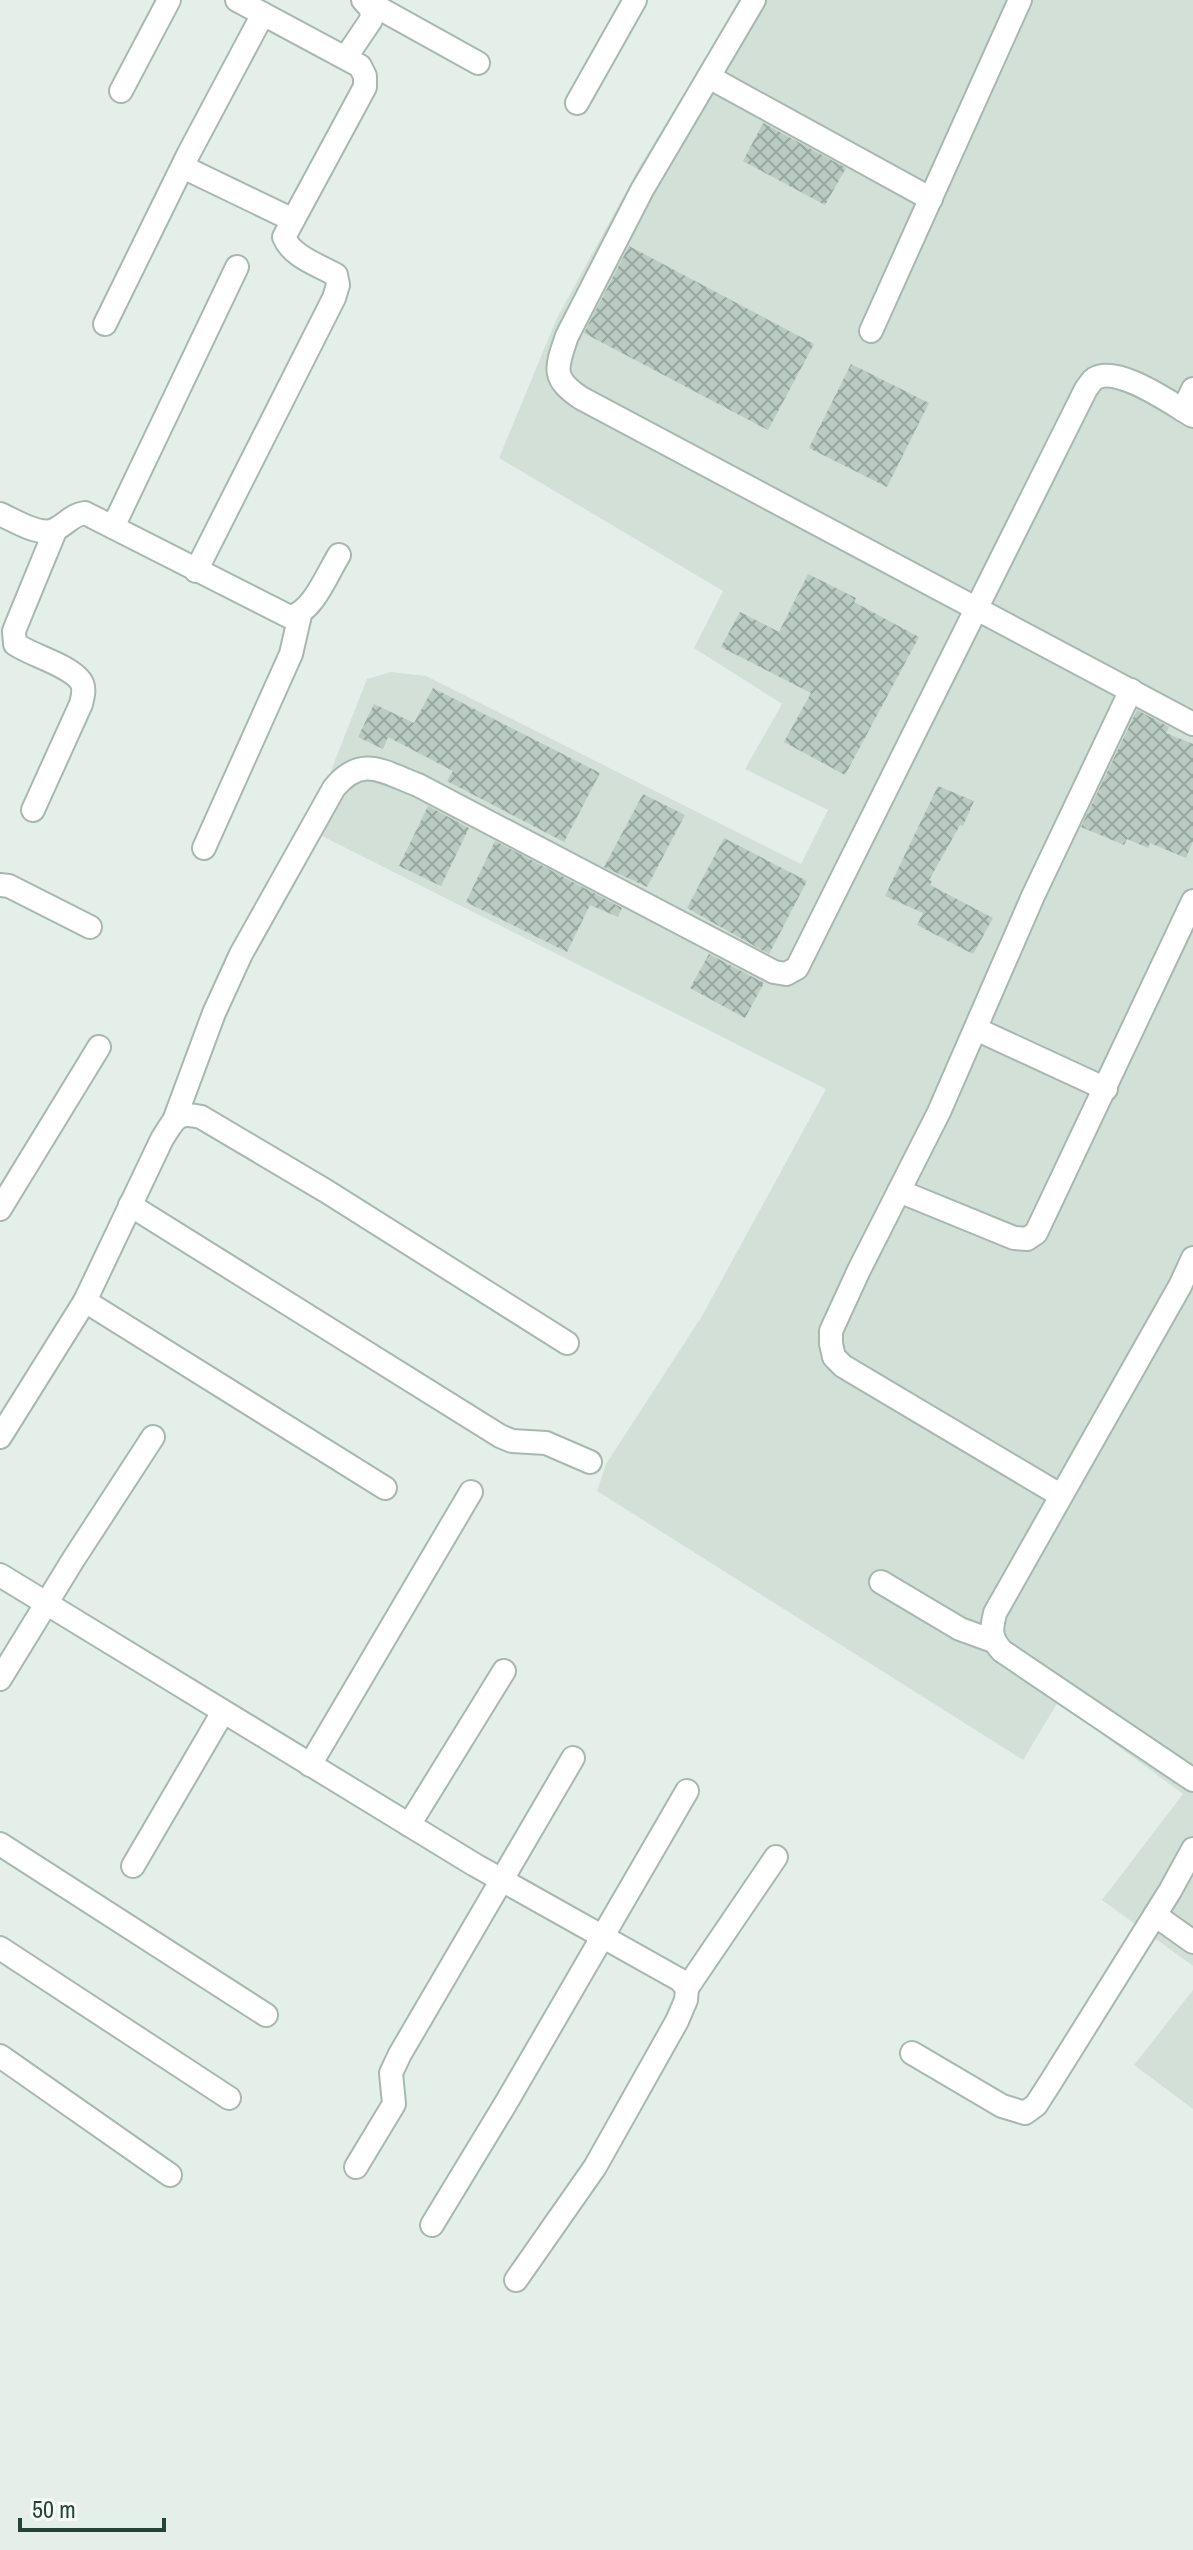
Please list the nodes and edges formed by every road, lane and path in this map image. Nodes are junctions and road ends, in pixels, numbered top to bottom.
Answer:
1 (169, 0) edge
2 (237, 0) edge
3 (635, 0) edge
4 (754, 0) edge
5 (1020, 0) edge
6 (366, 1) edge
7 (263, 14) junction
8 (346, 57) junction
9 (478, 63) dead end
10 (709, 77) junction
11 (121, 91) dead end
12 (577, 103) dead end
13 (183, 167) junction
14 (931, 199) junction
15 (293, 220) junction
16 (237, 267) dead end
17 (105, 324) dead end
18 (871, 331) dead end
19 (1193, 389) edge
20 (1188, 413) edge
21 (0, 514) edge
22 (113, 527) junction
23 (55, 531) junction
24 (339, 555) dead end
25 (196, 571) junction
26 (978, 608) junction
27 (300, 615) junction
28 (1131, 690) junction
29 (1193, 724) edge
30 (33, 810) dead end
31 (204, 848) dead end
32 (0, 885) edge
33 (1193, 901) edge
34 (90, 927) dead end
35 (976, 1029) junction
36 (99, 1047) dead end
37 (1106, 1089) junction
38 (175, 1118) junction
39 (899, 1191) junction
40 (130, 1205) junction
41 (0, 1209) edge
42 (1193, 1258) edge
43 (85, 1301) junction
44 (567, 1343) dead end
45 (0, 1437) edge
46 (153, 1437) dead end
47 (590, 1462) dead end
48 (385, 1488) dead end
49 (471, 1492) dead end
50 (1060, 1495) junction
51 (0, 1575) edge
52 (881, 1582) dead end
53 (46, 1603) junction
54 (993, 1641) junction
55 (504, 1671) dead end
56 (0, 1679) edge
57 (223, 1712) junction
58 (573, 1758) dead end
59 (310, 1765) junction
60 (1193, 1780) edge
61 (687, 1791) dead end
62 (409, 1825) junction
63 (0, 1844) edge
64 (1193, 1849) edge
65 (776, 1857) dead end
66 (133, 1866) dead end
67 (502, 1880) junction
68 (1155, 1915) junction
69 (603, 1937) junction
70 (1193, 1942) edge
71 (0, 1948) edge
72 (687, 1988) junction
73 (266, 2015) dead end
74 (912, 2053) dead end
75 (0, 2056) edge
76 (229, 2098) dead end
77 (356, 2167) dead end
78 (170, 2175) dead end
79 (432, 2225) dead end
80 (516, 2280) dead end

1 - 11 street
2 - 7 street
3 - 12 street
4 - 10 street
5 - 14 street
6 - 8 street
6 - 9 street
7 - 8 street
7 - 13 street
8 - 15 street
10 - 14 street
10 - 26 street
13 - 15 street
13 - 17 street
14 - 18 street
15 - 25 street
16 - 22 street
19 - 20 street
20 - 26 street
21 - 23 street
22 - 23 street
22 - 25 street
23 - 30 street
24 - 27 street
25 - 27 street
26 - 28 street
26 - 38 street
27 - 31 street
28 - 29 street
28 - 35 street
32 - 34 street
33 - 37 street
35 - 37 street
35 - 39 street
36 - 41 street
37 - 39 street
38 - 40 street
38 - 44 street
39 - 50 street
40 - 43 street
40 - 47 street
42 - 50 street
43 - 45 street
43 - 48 street
46 - 53 street
49 - 59 street
50 - 54 street
51 - 53 street
52 - 54 street
53 - 56 street
53 - 57 street
54 - 60 street
55 - 62 street
57 - 59 street
57 - 66 street
58 - 67 street
59 - 62 street
61 - 69 street
62 - 67 street
63 - 73 street
64 - 68 street
65 - 72 street
67 - 69 street
67 - 77 street
68 - 70 street
68 - 74 street
69 - 72 street
69 - 79 street
71 - 76 street
72 - 80 street
75 - 78 street

